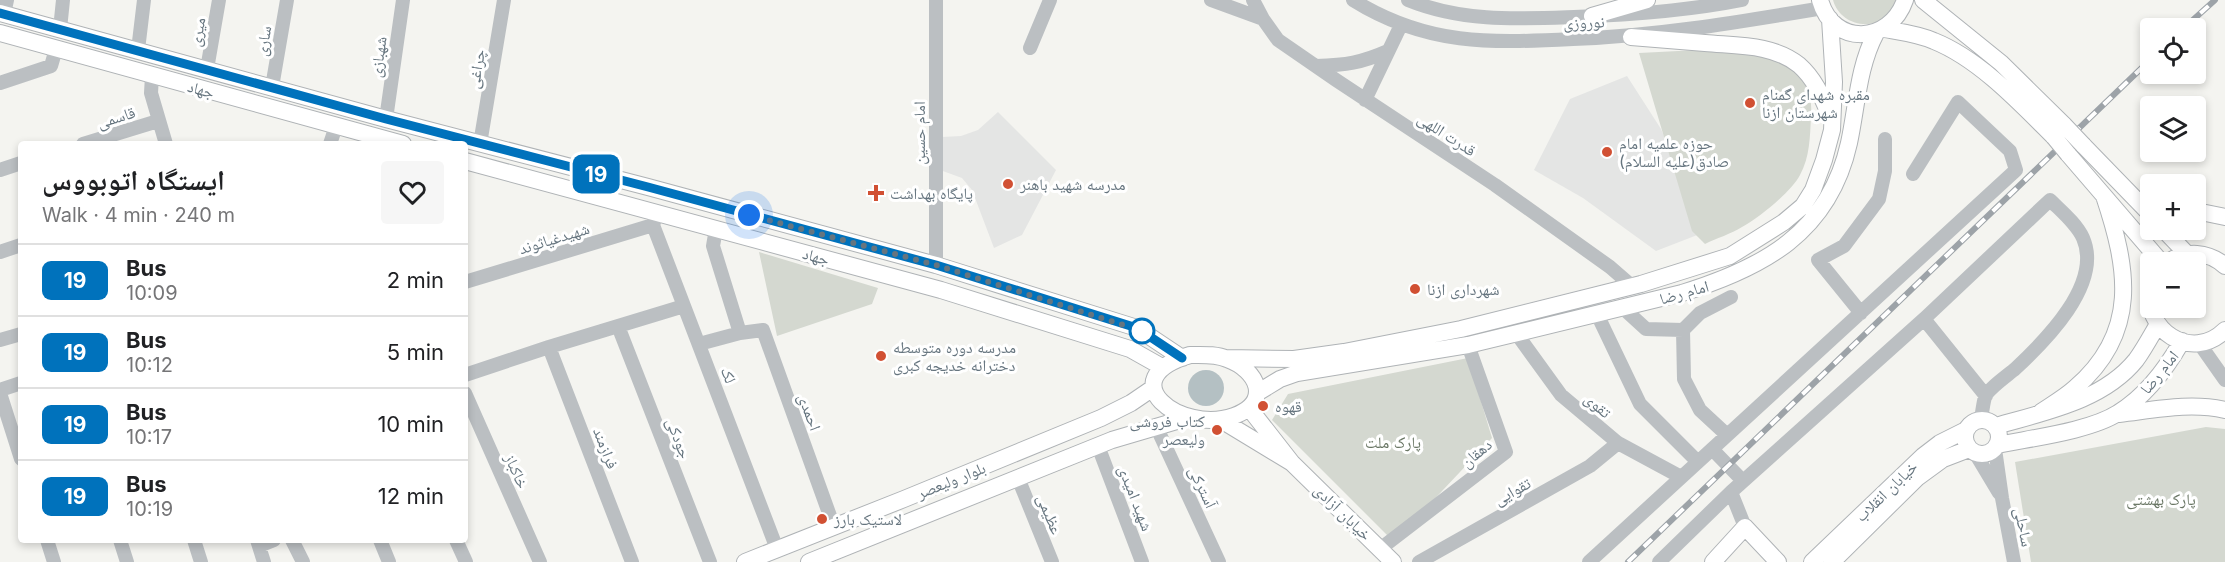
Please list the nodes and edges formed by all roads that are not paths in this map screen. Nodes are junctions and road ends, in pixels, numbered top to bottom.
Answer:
1 (63, 0) edge
2 (144, 0) edge
3 (219, 0) edge
4 (287, 0) edge
5 (404, 0) edge
6 (504, 0) edge
7 (936, 0) edge
8 (1050, 0) edge
9 (1211, 0) edge
10 (1253, 0) edge
11 (1353, 0) edge
12 (1407, 0) edge
13 (1647, 0) edge
14 (1742, 0) edge
15 (1905, 0) edge
16 (1923, 0) edge
17 (1940, 0) edge
18 (4, 9) edge
19 (1824, 9) edge
20 (1593, 16) junction
21 (1263, 19) junction
22 (1947, 20) junction
23 (1401, 25) junction
24 (60, 29) junction
25 (1880, 31) junction
26 (0, 33) edge
27 (1631, 37) junction
28 (1030, 48) dead end
29 (56, 50) junction
30 (138, 50) junction
31 (1388, 51) junction
32 (1316, 66) junction
33 (207, 69) junction
34 (152, 76) junction
35 (0, 83) edge
36 (272, 87) junction
37 (1365, 100) junction
38 (386, 119) junction
39 (158, 121) junction
40 (1833, 122) junction
41 (336, 126) junction
42 (2059, 131) junction
43 (1886, 139) dead end
44 (93, 141) edge
45 (165, 141) edge
46 (331, 141) edge
47 (392, 141) edge
48 (480, 144) junction
49 (468, 162) edge
50 (18, 164) edge
51 (0, 170) edge
52 (591, 172) junction
53 (1913, 174) dead end
54 (2128, 189) junction
55 (584, 193) junction
56 (2140, 194) edge
57 (2104, 196) junction
58 (2140, 203) edge
59 (2206, 213) edge
60 (2225, 217) edge
61 (655, 219) junction
62 (789, 226) junction
63 (716, 229) junction
64 (2174, 240) edge
65 (18, 246) edge
66 (781, 246) junction
67 (0, 252) edge
68 (2152, 252) edge
69 (2185, 252) edge
70 (2206, 255) edge
71 (2222, 260) edge
72 (936, 265) junction
73 (468, 281) edge
74 (1633, 287) junction
75 (1731, 297) dead end
76 (684, 306) junction
77 (1623, 308) junction
78 (1860, 313) junction
79 (1597, 314) junction
80 (2155, 318) edge
81 (1924, 320) junction
82 (2158, 324) junction
83 (618, 326) junction
84 (1137, 328) junction
85 (1683, 330) junction
86 (2225, 330) edge
87 (740, 333) junction
88 (1516, 333) junction
89 (18, 335) edge
90 (0, 340) edge
91 (2191, 342) junction
92 (699, 344) junction
93 (1468, 345) junction
94 (549, 347) junction
95 (1130, 348) junction
96 (1182, 358) junction
97 (1226, 358) junction
98 (1343, 359) junction
99 (1162, 367) junction
100 (468, 374) edge
101 (2225, 380) edge
102 (18, 384) edge
103 (1153, 388) junction
104 (0, 391) edge
105 (1986, 396) junction
106 (468, 400) edge
107 (1253, 400) junction
108 (2225, 410) edge
109 (2042, 412) junction
110 (2118, 414) junction
111 (1190, 417) junction
112 (1101, 418) junction
113 (1221, 420) junction
114 (1988, 423) junction
115 (1156, 426) junction
116 (1966, 430) junction
117 (1727, 435) junction
118 (1105, 443) junction
119 (1618, 443) junction
120 (1997, 447) junction
121 (18, 449) edge
122 (1712, 449) junction
123 (1972, 451) junction
124 (1698, 462) junction
125 (1292, 463) junction
126 (1681, 477) junction
127 (1018, 478) junction
128 (1743, 482) junction
129 (1731, 492) junction
130 (2002, 498) junction
131 (834, 527) junction
132 (1745, 527) junction
133 (48, 543) edge
134 (121, 543) edge
135 (195, 543) edge
136 (258, 543) edge
137 (294, 543) edge
138 (381, 543) edge
139 (457, 543) edge
140 (777, 549) junction
141 (1380, 549) junction
142 (54, 562) edge
143 (127, 562) edge
144 (201, 562) edge
145 (264, 562) edge
146 (303, 562) edge
147 (389, 562) edge
148 (466, 562) edge
149 (540, 562) edge
150 (632, 562) edge
151 (710, 562) edge
152 (745, 562) edge
153 (809, 562) edge
154 (1052, 562) edge
155 (1142, 562) edge
156 (1219, 562) edge
157 (1393, 562) edge
158 (1419, 562) edge
159 (1589, 562) edge
160 (1659, 562) edge
161 (1713, 562) edge
162 (1778, 562) edge
163 (1812, 562) edge
164 (1832, 562) edge
165 (2014, 562) edge

1 - 24 street
2 - 30 street
3 - 33 street, میری
4 - 36 street, ساری
5 - 38 street, شهبازی
6 - 48 street, چراغی
7 - 72 street, امام حسین
8 - 28 street
9 - 21 street
10 - 21 street, قدرت اللهی
11 - 23 street, نوروزی
12 - 20 street, نوروزی
13 - 20 main road
14 - 20 street, نوروزی
15 - 25 main road, امام رضا
16 - 22 main road
17 - 22 main road
18 - 24 main road, جهاد
19 - 25 main road
19 - 27 street, نوروزی
19 - 40 main road, امام رضا
21 - 32 street, قدرت اللهی
22 - 42 main road
23 - 27 street, نوروزی
23 - 31 street
24 - 30 main road, جهاد
25 - 42 main road
25 - 77 main road, امام رضا
26 - 29 main road, جهاد
27 - 40 main road
29 - 34 main road, جهاد
29 - 35 street
30 - 33 main road, جهاد
31 - 32 street
31 - 37 street
32 - 37 street, قدرت اللهی
33 - 36 main road, جهاد
34 - 39 street
34 - 41 main road, جهاد
36 - 38 main road, جهاد
37 - 74 street, قدرت اللهی
38 - 48 main road, جهاد
39 - 44 street, قاسمی
39 - 45 street
40 - 74 main road, امام رضا
41 - 46 street
41 - 47 main road, جهاد
42 - 54 main road, bridge
42 - 57 main road, bridge
43 - 78 street
48 - 52 main road, جهاد
49 - 55 main road, جهاد
50 - 51 street
52 - 55 main road
52 - 62 main road, جهاد
53 - 78 street
54 - 56 main road
54 - 58 main road
55 - 61 main road, جهاد
57 - 68 main road
57 - 109 main road
59 - 60 main road
61 - 63 main road, جهاد
61 - 73 street, شهید‌غیاثوند
61 - 76 street, لک
62 - 66 main road
62 - 72 main road, جهاد
63 - 66 main road, جهاد
63 - 87 street
64 - 69 main road
65 - 67 street
66 - 95 main road, جهاد
70 - 71 main road
72 - 84 main road, جهاد
74 - 98 main road, امام رضا
75 - 85 street
76 - 83 street
76 - 92 street, لک
77 - 79 main road, امام رضا
77 - 85 street
78 - 117 street
79 - 88 main road, امام رضا
79 - 124 street
80 - 82 main road
81 - 105 street
81 - 105 street
81 - 128 street
82 - 91 main road
82 - 109 main road, امام رضا
83 - 94 street
83 - 151 street, جودکی
84 - 95 main road
84 - 96 main road, جهاد
85 - 117 street
86 - 91 main road
87 - 92 street, احمدی
87 - 131 street, احمدی
88 - 93 main road, امام رضا
88 - 119 street, تقوی
89 - 90 street
91 - 101 street
91 - 110 main road, امام رضا
92 - 140 street, لک
93 - 98 main road, امام رضا
93 - 141 street, دهقان
94 - 100 street
94 - 150 street, فرازمند
95 - 99 main road, جهاد
96 - 97 main road
96 - 99 main road
97 - 98 main road
97 - 107 main road
98 - 107 main road
99 - 103 main road
102 - 104 street
103 - 111 main road
103 - 112 main road, بلوار ولیعصر
104 - 121 street
105 - 114 street
106 - 149 street, خاکباز
107 - 113 main road
107 - 125 main road
108 - 110 main road
109 - 114 main road, امام رضا
110 - 120 main road, امام رضا
111 - 113 main road
111 - 115 main road, بلوار ولیعصر
112 - 118 main road
112 - 131 main road, بلوار ولیعصر
113 - 125 main road
114 - 116 main road
114 - 120 main road
115 - 118 main road, بلوار ولیعصر
115 - 156 street, آسترکی
116 - 123 main road
116 - 163 main road, خیابان انقلاب
117 - 122 street
118 - 127 main road, بلوار ولیعصر
118 - 155 street, شهید امیدی
119 - 126 street, تقوی
119 - 158 street, تقوایی
120 - 123 main road
120 - 130 street, ساحلی
122 - 124 street
122 - 128 street
123 - 130 street
123 - 164 main road, خیابان انقلاب
124 - 126 street
125 - 141 main road, خیابان آزادی
126 - 159 street
127 - 153 main road, بلوار ولیعصر
127 - 154 street, عظیمی
128 - 129 street
129 - 132 street
129 - 160 street
130 - 165 street, ساحلی
131 - 140 main road, بلوار ولیعصر
132 - 161 main road
132 - 162 main road
133 - 142 street
134 - 143 street
135 - 144 street
136 - 145 street
137 - 146 street
138 - 147 street
139 - 148 street
140 - 152 main road, بلوار ولیعصر
141 - 157 main road, خیابان آزادی

